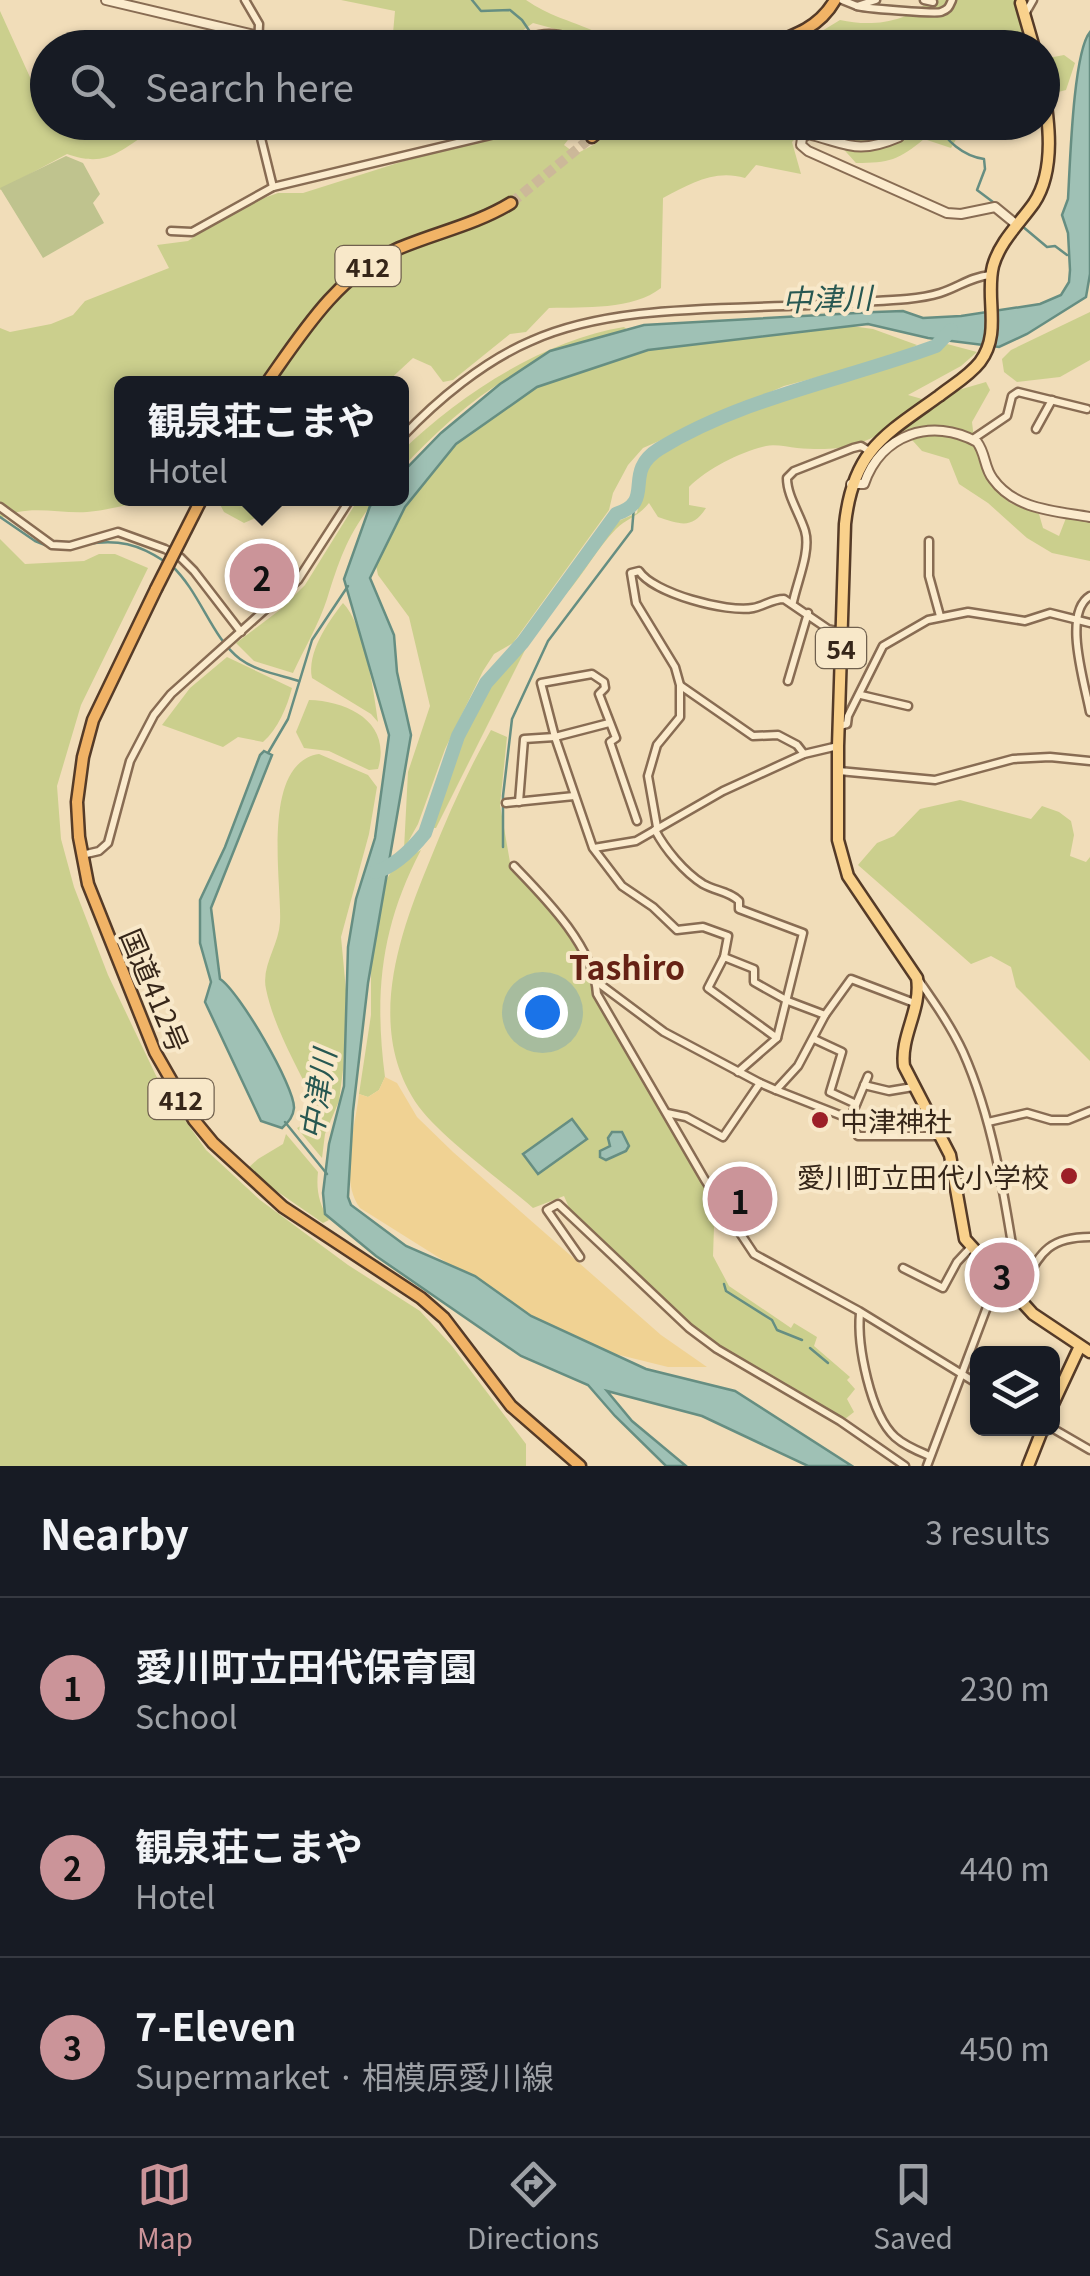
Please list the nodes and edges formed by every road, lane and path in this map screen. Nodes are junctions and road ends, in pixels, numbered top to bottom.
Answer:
1 (106, 0) edge
2 (244, 0) edge
3 (839, 0) edge
4 (876, 0) edge
5 (952, 0) edge
6 (857, 6) junction
7 (234, 30) edge
8 (260, 30) edge
9 (808, 30) edge
10 (261, 140) edge
11 (469, 140) edge
12 (802, 140) edge
13 (826, 140) edge
14 (889, 140) edge
15 (1045, 140) edge
16 (274, 186) junction
17 (511, 203) tunnel mouth
18 (1018, 225) junction
19 (171, 230) dead end
20 (992, 280) junction
21 (272, 376) edge
22 (1052, 400) junction
23 (1087, 409) dead end
24 (409, 430) edge
25 (1036, 430) dead end
26 (973, 440) junction
27 (869, 451) junction
28 (851, 484) junction
29 (198, 506) edge
30 (346, 506) edge
31 (0, 508) edge
32 (1090, 517) edge
33 (929, 542) dead end
34 (1090, 596) edge
35 (793, 602) junction
36 (808, 614) junction
37 (940, 616) junction
38 (1074, 619) junction
39 (1090, 623) edge
40 (842, 632) junction
41 (239, 634) junction
42 (788, 681) dead end
43 (680, 685) junction
44 (860, 695) junction
45 (908, 706) dead end
46 (1090, 712) edge
47 (609, 723) junction
48 (839, 726) junction
49 (555, 737) junction
50 (838, 746) junction
51 (804, 754) junction
52 (1090, 760) edge
53 (838, 771) junction
54 (574, 796) junction
55 (519, 802) junction
56 (506, 804) dead end
57 (637, 820) dead end
58 (656, 829) junction
59 (593, 848) junction
60 (82, 855) junction
61 (514, 866) dead end
62 (724, 958) junction
63 (918, 978) junction
64 (596, 982) junction
65 (788, 1001) junction
66 (917, 1004) junction
67 (825, 1016) junction
68 (777, 1038) junction
69 (814, 1039) junction
70 (738, 1072) junction
71 (868, 1076) dead end
72 (760, 1083) junction
73 (864, 1085) junction
74 (913, 1087) junction
75 (776, 1090) junction
76 (856, 1104) junction
77 (1090, 1111) edge
78 (667, 1114) junction
79 (850, 1119) junction
80 (988, 1122) junction
81 (942, 1136) junction
82 (1090, 1237) edge
83 (972, 1247) junction
84 (580, 1257) dead end
85 (903, 1268) dead end
86 (1002, 1282) junction
87 (1016, 1296) junction
88 (860, 1313) junction
89 (1085, 1349) edge
90 (962, 1374) junction
91 (970, 1379) edge
92 (1060, 1392) edge
93 (1043, 1436) edge
94 (1059, 1436) edge
95 (1090, 1450) edge
96 (930, 1456) junction
97 (580, 1466) edge
98 (906, 1466) edge
99 (927, 1466) edge
100 (1028, 1466) edge

1 - 7 street
2 - 8 street
3 - 6 street
3 - 9 highway
4 - 6 street
5 - 6 street
10 - 16 street
11 - 16 street
12 - 18 street
13 - 14 street
15 - 18 main road, 54
16 - 19 street
17 - 21 highway, 412
18 - 20 main road, 54
20 - 24 street
20 - 27 main road, 54
22 - 23 street
22 - 25 street
22 - 26 street
26 - 28 street
26 - 32 street
27 - 28 main road, 54
27 - 35 street
28 - 40 main road, 54
29 - 60 highway, 国道412号 / 412, bridge
30 - 41 street
31 - 41 street
33 - 37 street
34 - 38 street
35 - 36 street
35 - 43 street
36 - 40 street
36 - 42 street
37 - 38 street
37 - 44 street
38 - 39 street
38 - 46 street
40 - 48 main road, 54
41 - 60 street
43 - 51 street
43 - 58 street
44 - 45 street
44 - 48 street
47 - 49 street
47 - 49 street
47 - 57 street
48 - 50 main road, 54
49 - 54 street
49 - 55 street
50 - 51 street
50 - 53 main road, 54
51 - 58 street
52 - 53 street
53 - 63 main road, 54
54 - 55 street
54 - 59 street
55 - 56 street
58 - 59 street
58 - 65 street
59 - 62 street
60 - 97 highway, 国道412号 / 412
61 - 64 street
62 - 65 street
62 - 68 street
63 - 66 main road
63 - 80 street
64 - 70 street
64 - 78 street
65 - 67 street
65 - 68 street
66 - 67 street
66 - 74 main road
67 - 69 street
68 - 70 street
69 - 75 street
69 - 76 street
70 - 72 street
71 - 73 street
72 - 75 street
72 - 78 street
73 - 74 street
73 - 76 street
74 - 81 main road
75 - 79 street
76 - 79 street
77 - 80 street
78 - 88 street
79 - 81 street
80 - 86 street
81 - 83 main road
82 - 87 street
83 - 85 street
83 - 86 main road
84 - 98 street
86 - 87 main road
86 - 90 street
87 - 89 main road
88 - 90 street
88 - 96 street
89 - 92 main road
90 - 91 street
90 - 96 street
93 - 100 main road
94 - 95 street
96 - 99 street

